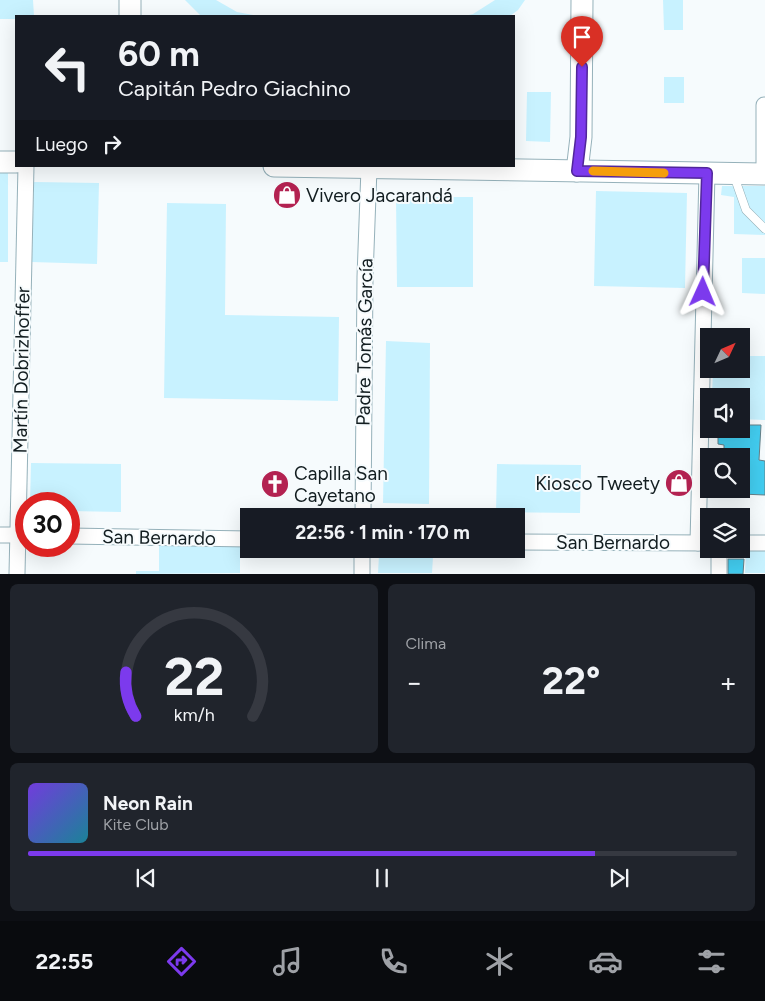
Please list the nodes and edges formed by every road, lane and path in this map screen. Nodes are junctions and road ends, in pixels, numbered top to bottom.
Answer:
1 (130, 0) edge
2 (582, 0) edge
3 (130, 15) edge
4 (764, 105) dead end
5 (0, 162) edge
6 (15, 162) edge
7 (26, 167) edge
8 (322, 167) edge
9 (369, 168) junction
10 (577, 171) junction
11 (707, 173) junction
12 (734, 174) junction
13 (764, 174) edge
14 (765, 229) edge
15 (22, 492) edge
16 (363, 508) edge
17 (704, 508) edge
18 (0, 535) edge
19 (15, 535) edge
20 (80, 536) edge
21 (240, 539) edge
22 (525, 542) edge
23 (700, 543) edge
24 (750, 543) edge
25 (765, 543) edge
26 (19, 557) edge
27 (362, 558) edge
28 (719, 558) edge
29 (17, 574) edge
30 (362, 574) edge
31 (719, 574) edge

1 - 3 street
2 - 10 street
4 - 13 street
5 - 6 street
7 - 15 street, Martín Dobrizhoffer
8 - 9 street
9 - 10 street
9 - 16 street, Padre Tomás García
10 - 11 street
11 - 12 street
11 - 17 street
12 - 13 street
12 - 14 lane
18 - 19 street
20 - 21 street, San Bernardo
22 - 23 street, San Bernardo
24 - 25 street
26 - 29 street, Martín Dobrizhoffer
27 - 30 street
28 - 31 street

